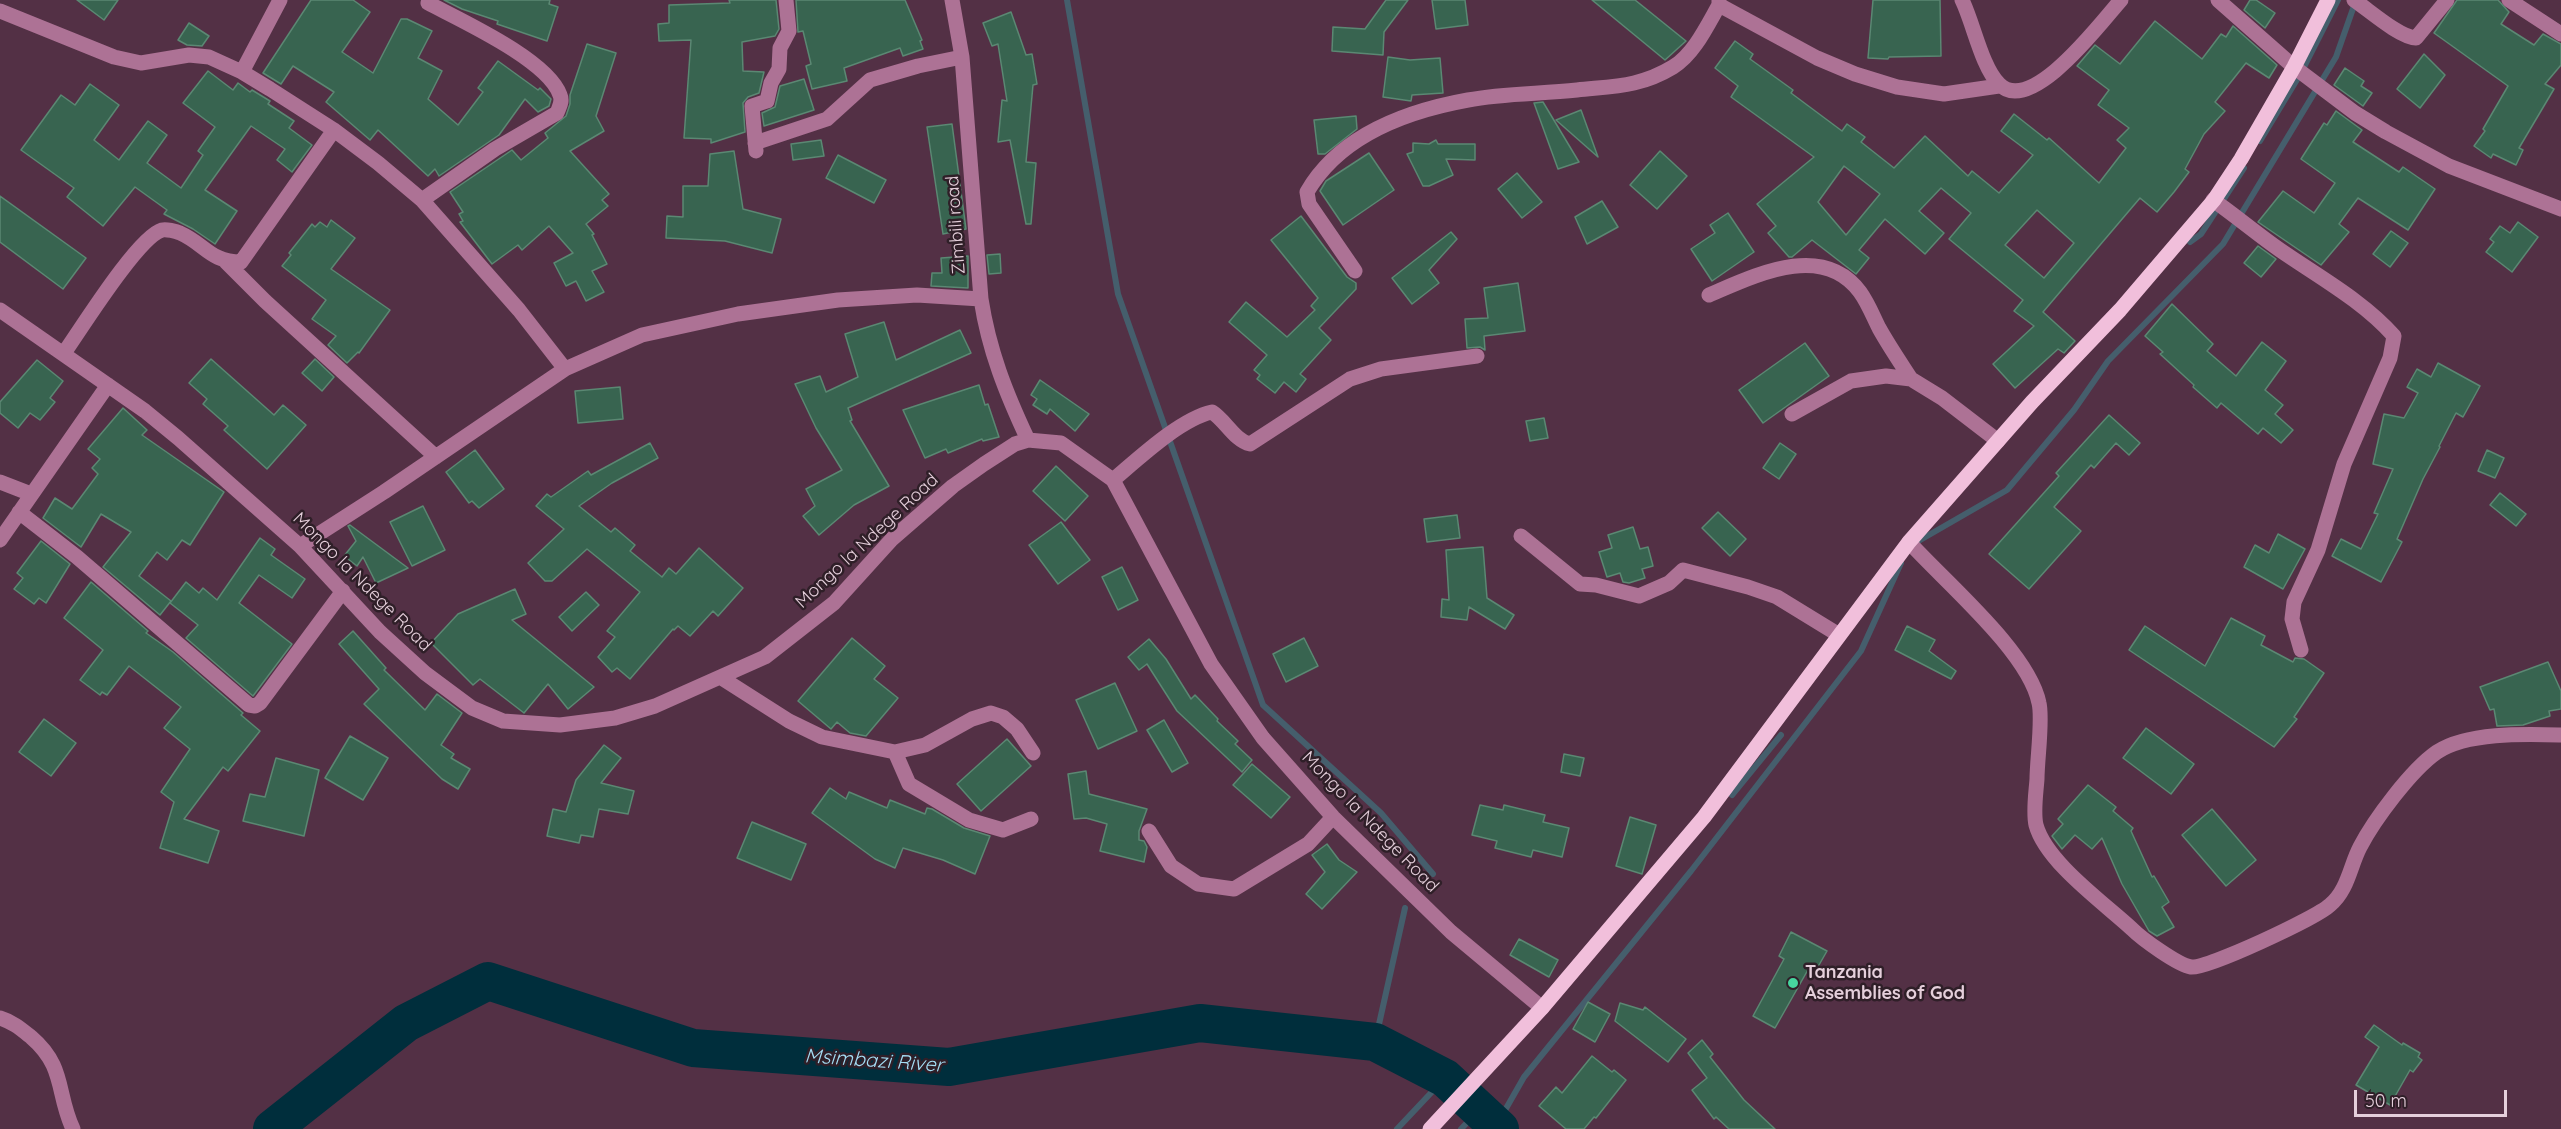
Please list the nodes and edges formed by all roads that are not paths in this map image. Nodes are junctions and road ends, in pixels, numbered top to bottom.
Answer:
1 (280, 0) edge
2 (786, 0) edge
3 (952, 0) edge
4 (1962, 0) edge
5 (2121, 0) edge
6 (2218, 0) edge
7 (2328, 0) edge
8 (2354, 0) edge
9 (2447, 0) edge
10 (2509, 0) edge
11 (428, 3) dead end
12 (1719, 3) edge
13 (0, 11) edge
14 (2561, 34) edge
15 (962, 57) junction
16 (2294, 68) junction
17 (242, 72) junction
18 (2000, 86) junction
19 (334, 130) junction
20 (422, 200) junction
21 (2213, 200) junction
22 (2561, 209) edge
23 (226, 262) junction
24 (1355, 271) dead end
25 (1709, 295) dead end
26 (981, 299) junction
27 (0, 310) edge
28 (64, 353) junction
29 (1477, 356) dead end
30 (564, 369) junction
31 (1911, 379) junction
32 (108, 385) junction
33 (1792, 414) dead end
34 (1028, 440) junction
35 (1998, 441) junction
36 (436, 457) junction
37 (1113, 480) junction
38 (0, 482) edge
39 (31, 494) junction
40 (20, 512) junction
41 (1521, 536) dead end
42 (0, 540) edge
43 (1908, 542) junction
44 (300, 546) junction
45 (344, 591) junction
46 (1839, 635) junction
47 (2301, 650) dead end
48 (720, 676) junction
49 (2561, 735) edge
50 (895, 752) junction
51 (1033, 753) dead end
52 (1333, 817) junction
53 (1031, 819) dead end
54 (1149, 831) dead end
55 (1542, 1008) junction
56 (0, 1018) edge
57 (73, 1129) edge
58 (1430, 1129) edge

1 - 17 street
2 - 15 street
3 - 15 street, Zimbili road
4 - 18 street
5 - 18 street
6 - 16 street
7 - 16 main road
8 - 9 street
10 - 14 street
11 - 20 street
12 - 18 street
12 - 24 street
13 - 17 street
15 - 26 street, Zimbili road
16 - 21 main road
16 - 22 street
17 - 19 street
19 - 20 street
19 - 23 street
20 - 30 street
21 - 35 main road
21 - 47 street
23 - 28 street
23 - 36 street
25 - 31 street
26 - 30 street
26 - 34 street, Zimbili road
27 - 28 street, Mongo la Ndege Road
28 - 32 street, Mongo la Ndege Road
29 - 37 street
30 - 36 street
31 - 33 street
31 - 35 street
32 - 39 street
32 - 44 street, Mongo la Ndege Road
34 - 37 street, Mongo la Ndege Road
34 - 48 street, Mongo la Ndege Road
35 - 43 main road
36 - 44 street
37 - 52 street, Mongo la Ndege Road
38 - 39 street
39 - 40 street
40 - 42 street
40 - 45 street
41 - 46 street
43 - 46 main road
43 - 49 street
44 - 45 street, Mongo la Ndege Road
45 - 48 street, Mongo la Ndege Road
46 - 55 main road
48 - 50 street
50 - 51 street
50 - 53 street
52 - 54 street
52 - 55 street, Mongo la Ndege Road
55 - 58 main road
56 - 57 street

